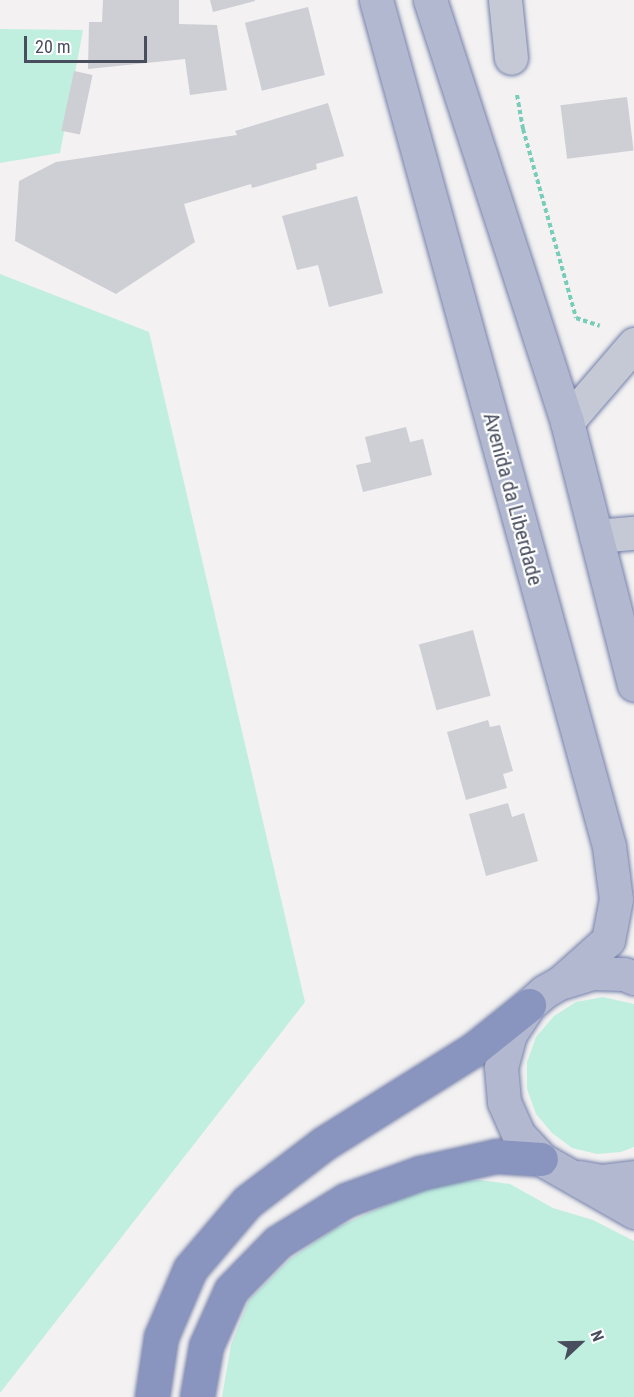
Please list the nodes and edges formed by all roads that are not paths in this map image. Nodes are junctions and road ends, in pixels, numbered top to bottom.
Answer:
1 (376, 0) edge
2 (430, 0) edge
3 (505, 0) edge
4 (511, 58) road end
5 (634, 344) edge
6 (567, 422) junction
7 (634, 533) edge
8 (596, 536) junction
9 (626, 621) edge
10 (634, 685) edge
11 (634, 978) edge
12 (561, 982) junction
13 (529, 1005) junction
14 (541, 1159) junction
15 (572, 1175) junction
16 (634, 1177) edge
17 (634, 1212) edge
18 (152, 1397) edge
19 (197, 1397) edge

1 - 12 main road, Avenida da Liberdade
2 - 6 main road
3 - 4 street
5 - 6 street
6 - 8 main road
7 - 8 street
8 - 9 main road
9 - 10 main road
11 - 12 main road, Avenida da Liberdade
12 - 13 main road, Avenida da Liberdade
13 - 14 main road, Avenida da Liberdade
13 - 18 highway
14 - 15 main road, Avenida da Liberdade
14 - 19 highway
15 - 16 main road, Avenida da Liberdade
15 - 17 main road, Avenida da Liberdade

